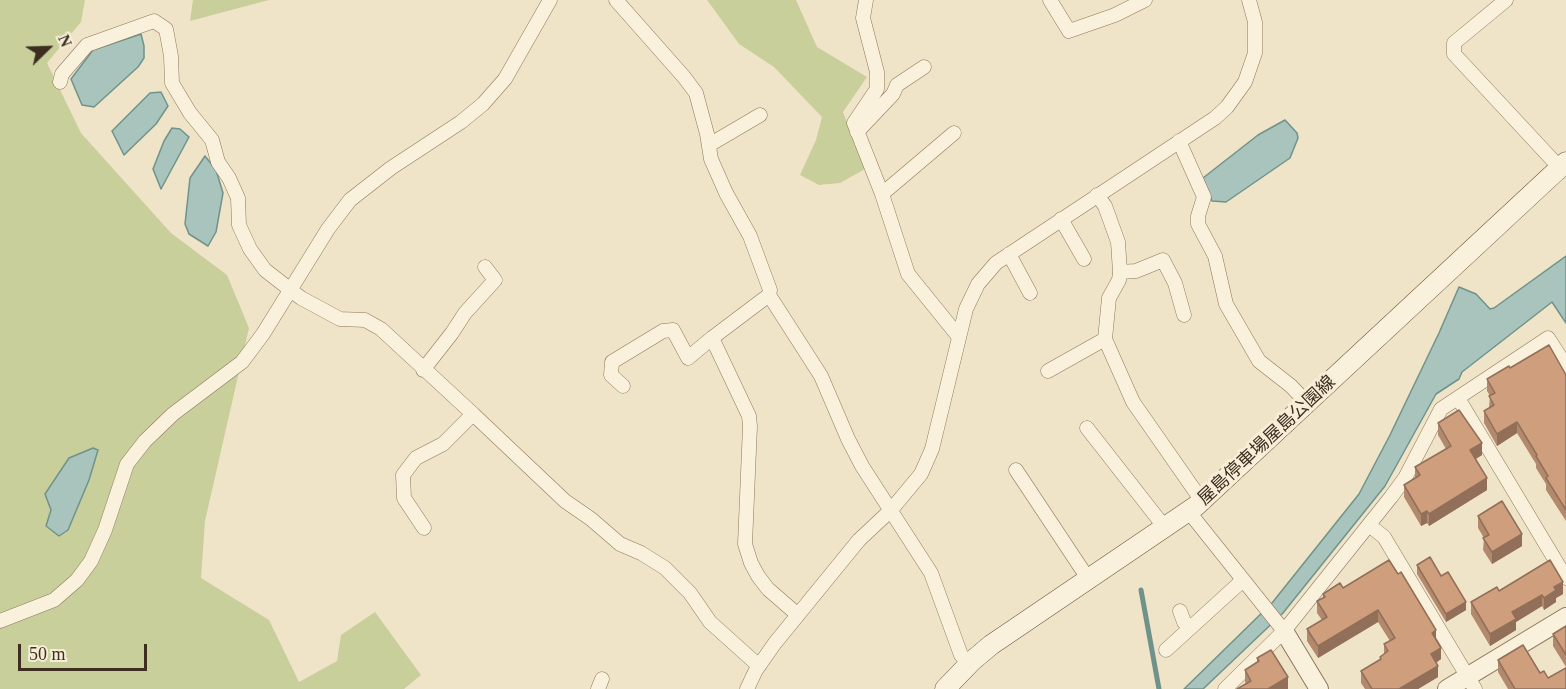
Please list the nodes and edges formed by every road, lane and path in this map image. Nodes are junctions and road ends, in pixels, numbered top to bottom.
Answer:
1 (550, 0) edge
2 (616, 0) edge
3 (866, 0) edge
4 (1050, 0) edge
5 (1145, 0) edge
6 (1250, 0) edge
7 (1506, 0) edge
8 (1489, 5) edge
9 (924, 68) dead end
10 (60, 82) dead end
11 (760, 114) dead end
12 (857, 132) junction
13 (954, 133) dead end
14 (1179, 141) junction
15 (709, 145) junction
16 (1563, 165) edge
17 (882, 194) junction
18 (1097, 195) junction
19 (1061, 219) junction
20 (1009, 254) junction
21 (1084, 259) dead end
22 (485, 267) dead end
23 (1120, 272) junction
24 (291, 289) junction
25 (1030, 292) dead end
26 (769, 295) junction
27 (1184, 315) dead end
28 (959, 337) junction
29 (712, 338) junction
30 (1105, 339) junction
31 (1566, 366) edge
32 (423, 370) junction
33 (1048, 371) dead end
34 (623, 386) dead end
35 (1458, 398) junction
36 (1308, 404) junction
37 (473, 414) junction
38 (1088, 428) dead end
39 (1016, 470) dead end
40 (1196, 507) junction
41 (891, 510) junction
42 (1369, 525) junction
43 (424, 528) dead end
44 (1166, 529) junction
45 (1566, 578) edge
46 (1089, 580) junction
47 (1243, 580) junction
48 (1180, 611) dead end
49 (798, 615) junction
50 (1566, 617) edge
51 (0, 621) edge
52 (1281, 626) junction
53 (1190, 628) junction
54 (1166, 650) dead end
55 (969, 664) junction
56 (759, 666) junction
57 (1472, 683) edge
58 (747, 689) edge
59 (945, 689) edge
60 (1225, 689) edge
61 (1319, 689) edge
62 (1447, 689) edge

1 - 24 street
2 - 15 street
3 - 12 street
4 - 5 street
6 - 14 street
7 - 8 street
8 - 16 street
9 - 12 street
10 - 24 street
11 - 15 street
12 - 17 street
13 - 17 street
14 - 18 street
14 - 36 street
15 - 26 street
16 - 36 main road, 屋島停車場屋島公園線
17 - 28 street
18 - 19 street
18 - 23 street
19 - 20 street
19 - 21 street
20 - 25 street
20 - 28 street
22 - 32 street
23 - 27 street
23 - 30 street
24 - 32 street
24 - 51 street
26 - 29 street
26 - 41 street
28 - 41 street
29 - 34 street
29 - 49 street
30 - 33 street
30 - 40 street
31 - 35 street
32 - 37 street
35 - 42 street
35 - 45 street
36 - 40 main road, 屋島停車場屋島公園線
37 - 43 street
37 - 56 street
38 - 44 street
39 - 46 street
40 - 44 main road, 屋島停車場屋島公園線
40 - 47 street
41 - 49 street
41 - 55 street
42 - 52 street
42 - 57 street
44 - 46 main road, 屋島停車場屋島公園線
46 - 55 main road, 屋島停車場屋島公園線
47 - 52 street
47 - 53 street
48 - 53 street
49 - 56 street
50 - 57 street
52 - 60 street
52 - 61 street
53 - 54 street
55 - 59 main road, 屋島停車場屋島公園線
56 - 58 street
57 - 62 street

